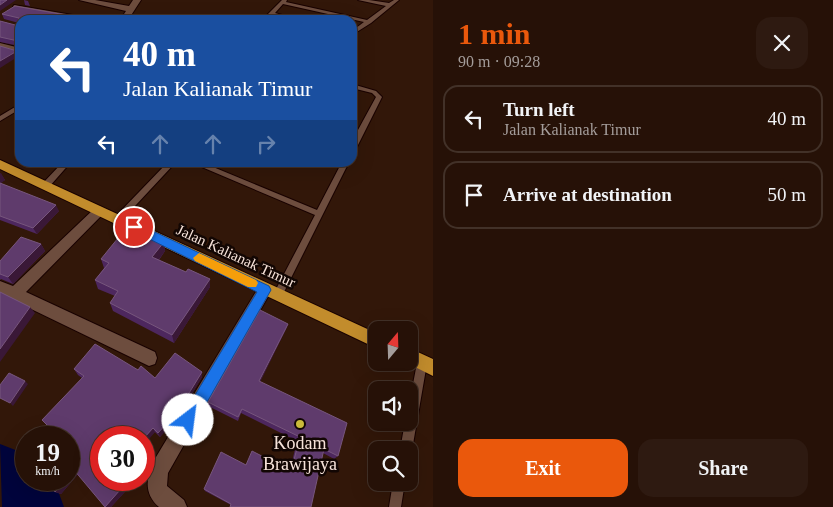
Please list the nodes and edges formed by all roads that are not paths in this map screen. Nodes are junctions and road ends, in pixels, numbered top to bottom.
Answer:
1 (25, 0) edge
2 (82, 0) edge
3 (137, 0) edge
4 (360, 0) edge
5 (397, 0) edge
6 (284, 1) edge
7 (390, 5) junction
8 (15, 7) junction
9 (130, 9) junction
10 (8, 12) edge
11 (272, 14) joint
12 (61, 15) edge
13 (127, 15) edge
14 (276, 15) edge
15 (341, 15) edge
16 (357, 19) edge
17 (369, 22) junction
18 (357, 31) edge
19 (0, 46) edge
20 (15, 50) edge
21 (357, 87) edge
22 (15, 109) edge
23 (0, 118) edge
24 (357, 139) edge
25 (0, 164) edge
26 (63, 167) edge
27 (167, 167) edge
28 (205, 167) edge
29 (343, 167) edge
30 (46, 185) junction
31 (99, 211) junction
32 (319, 214) junction
33 (118, 219) junction
34 (0, 287) edge
35 (272, 292) junction
36 (16, 293) junction
37 (368, 337) edge
38 (149, 358) dead end
39 (421, 362) edge
40 (408, 441) edge
41 (397, 491) edge
42 (177, 507) edge
43 (394, 507) edge

1 - 8 street
2 - 9 street
3 - 9 street
4 - 7 lane
5 - 7 lane
6 - 11 lane
6 - 15 lane
7 - 17 lane
8 - 10 street
8 - 12 street
9 - 13 street
11 - 14 lane
16 - 17 lane
17 - 18 lane
19 - 20 street
21 - 24 lane
22 - 23 lane
25 - 30 highway, Jalan Kalianak Timur
26 - 30 lane
27 - 33 lane
28 - 32 lane
29 - 32 lane
30 - 31 highway, Jalan Kalianak Timur
31 - 33 highway, Jalan Kalianak Timur
31 - 36 street
32 - 35 lane
33 - 35 highway, Jalan Kalianak Timur
34 - 36 street
35 - 37 highway, Jalan Kalianak Timur
35 - 42 street
36 - 38 street
39 - 40 lane
41 - 43 lane

